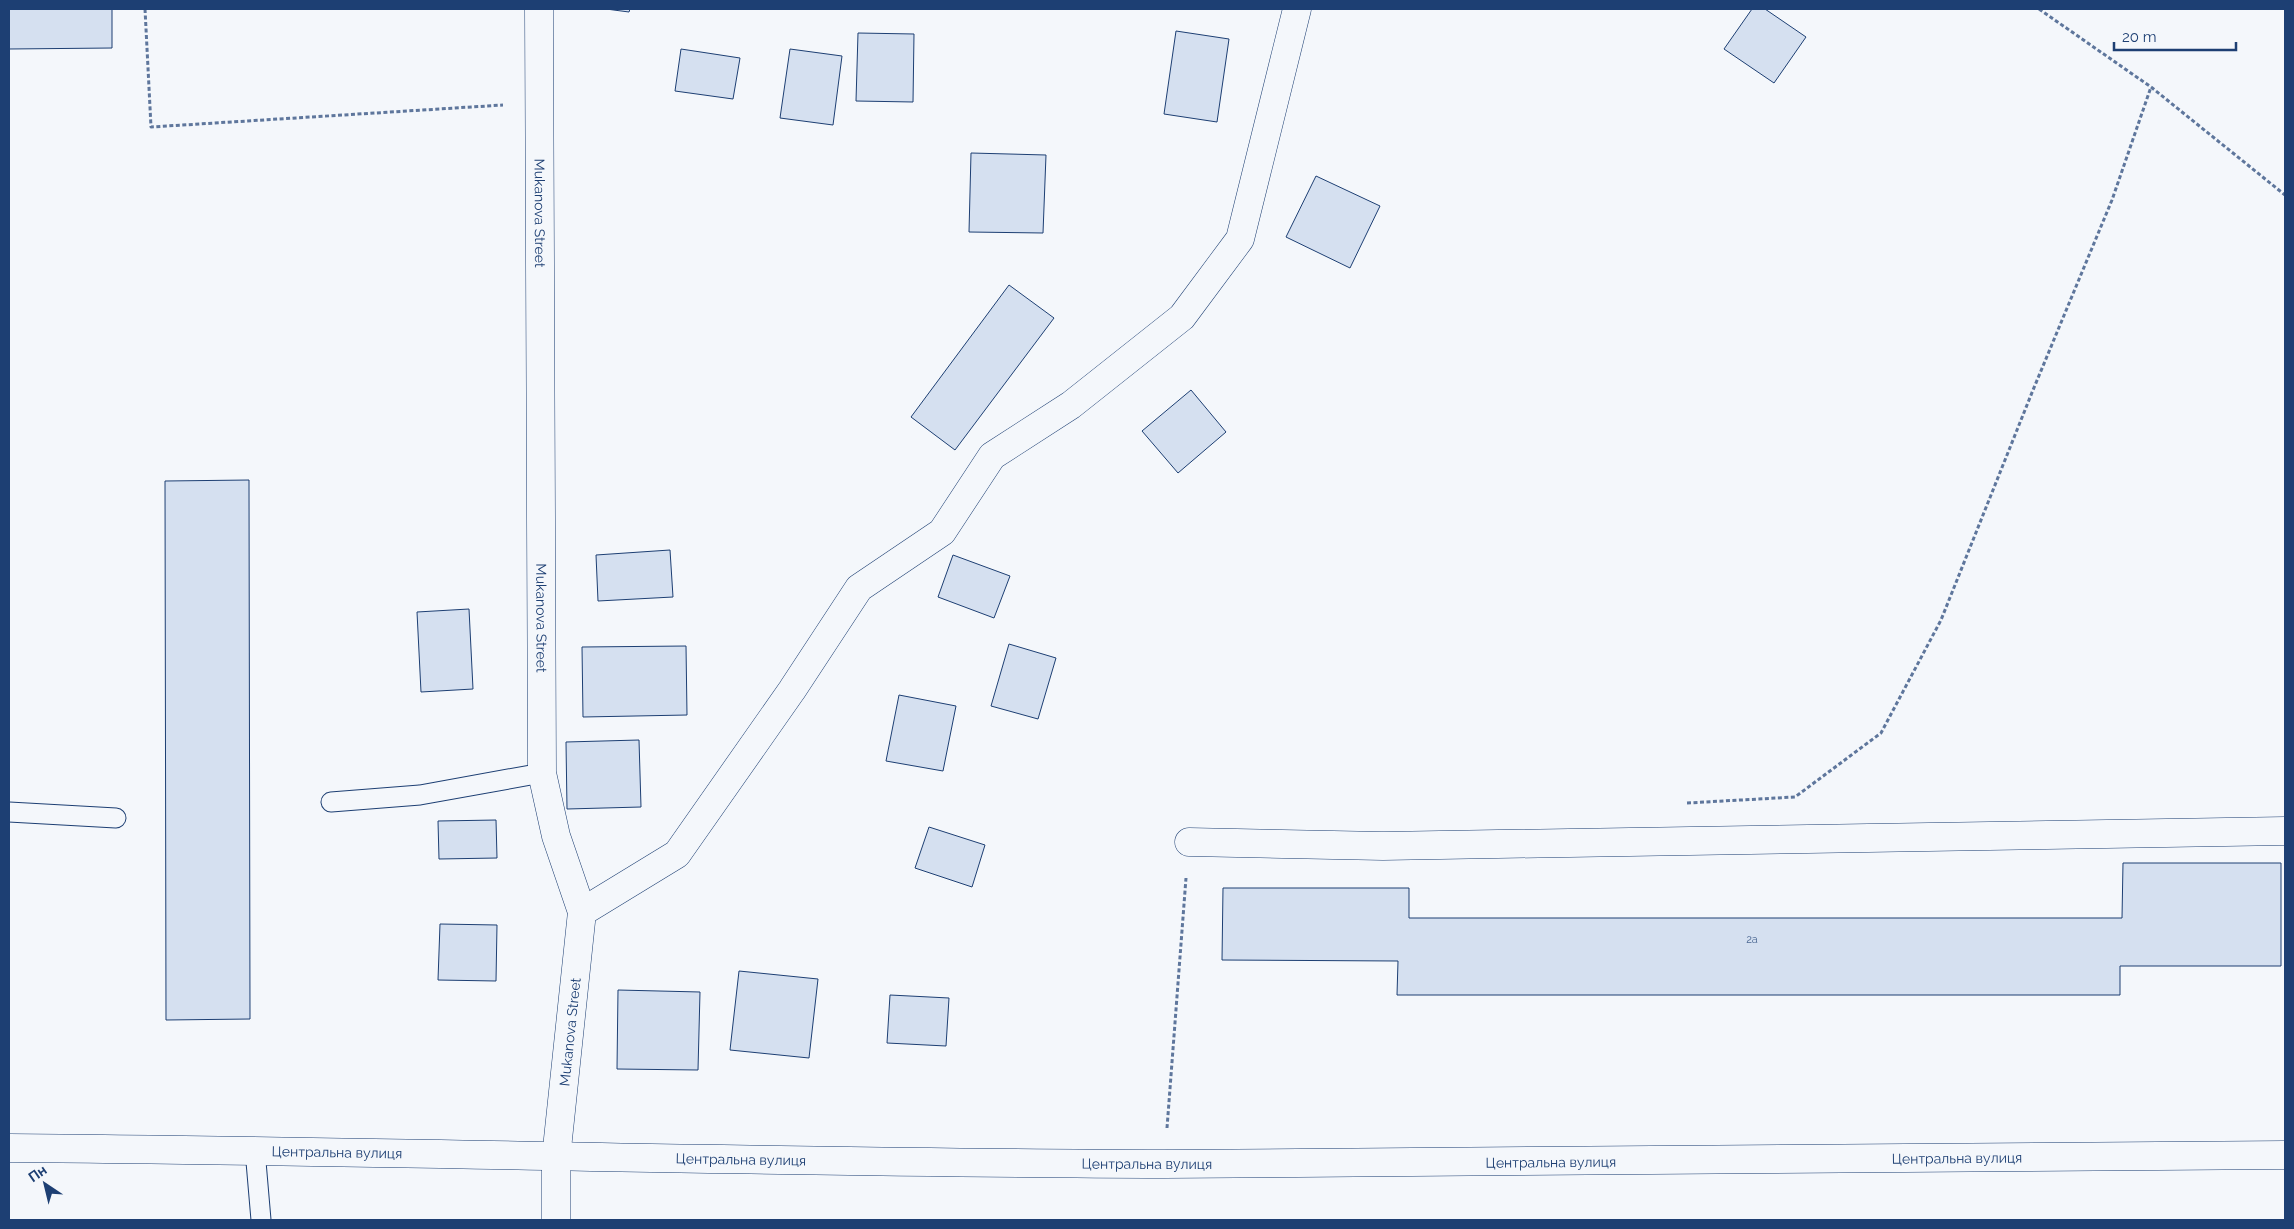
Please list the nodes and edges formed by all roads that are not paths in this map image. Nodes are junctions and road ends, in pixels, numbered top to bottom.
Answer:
1 (539, 9) edge
2 (1297, 9) edge
3 (542, 773) junction
4 (331, 802) dead end
5 (9, 812) edge
6 (116, 818) dead end
7 (2285, 831) edge
8 (1188, 842) road end
9 (582, 912) junction
10 (9, 1148) edge
11 (255, 1150) junction
12 (2285, 1155) edge
13 (556, 1158) junction
14 (261, 1220) edge
15 (556, 1220) edge

1 - 3 street, Mukanova Street
2 - 9 street
3 - 4 lane
3 - 9 street, Mukanova Street
5 - 6 lane
7 - 8 street
9 - 13 street, Mukanova Street
10 - 11 street, Центральна вулиця
11 - 13 street, Центральна вулиця
11 - 14 lane
12 - 13 street, Центральна вулиця
13 - 15 street, Mukanova Street

